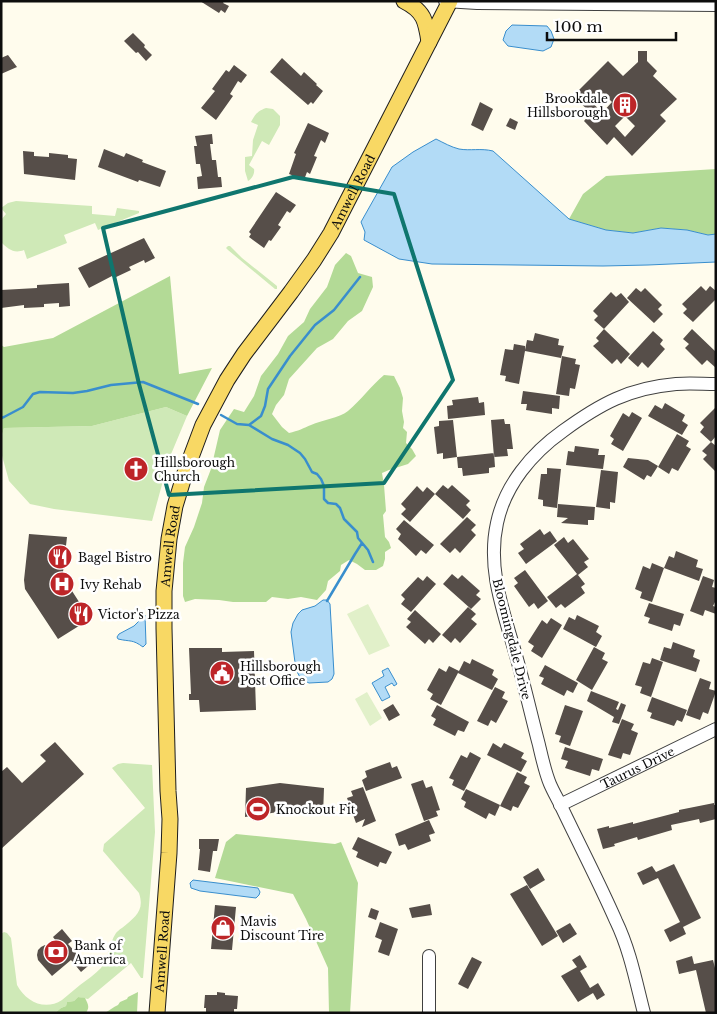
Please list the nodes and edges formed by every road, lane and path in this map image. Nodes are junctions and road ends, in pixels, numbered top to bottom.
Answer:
1 (404, 1) edge
2 (445, 1) edge
3 (450, 1) edge
4 (716, 5) edge
5 (430, 42) junction
6 (716, 384) edge
7 (716, 729) edge
8 (560, 805) junction
9 (429, 956) dead end
10 (157, 1013) edge
11 (429, 1013) edge
12 (644, 1013) edge

1 - 5 main road
2 - 3 street
3 - 4 street
3 - 5 main road, Amwell Road
5 - 10 main road, Amwell Road
6 - 8 street, Bloomingdale Drive
7 - 8 street, Taurus Drive
8 - 12 street, Bloomingdale Drive
9 - 11 street

